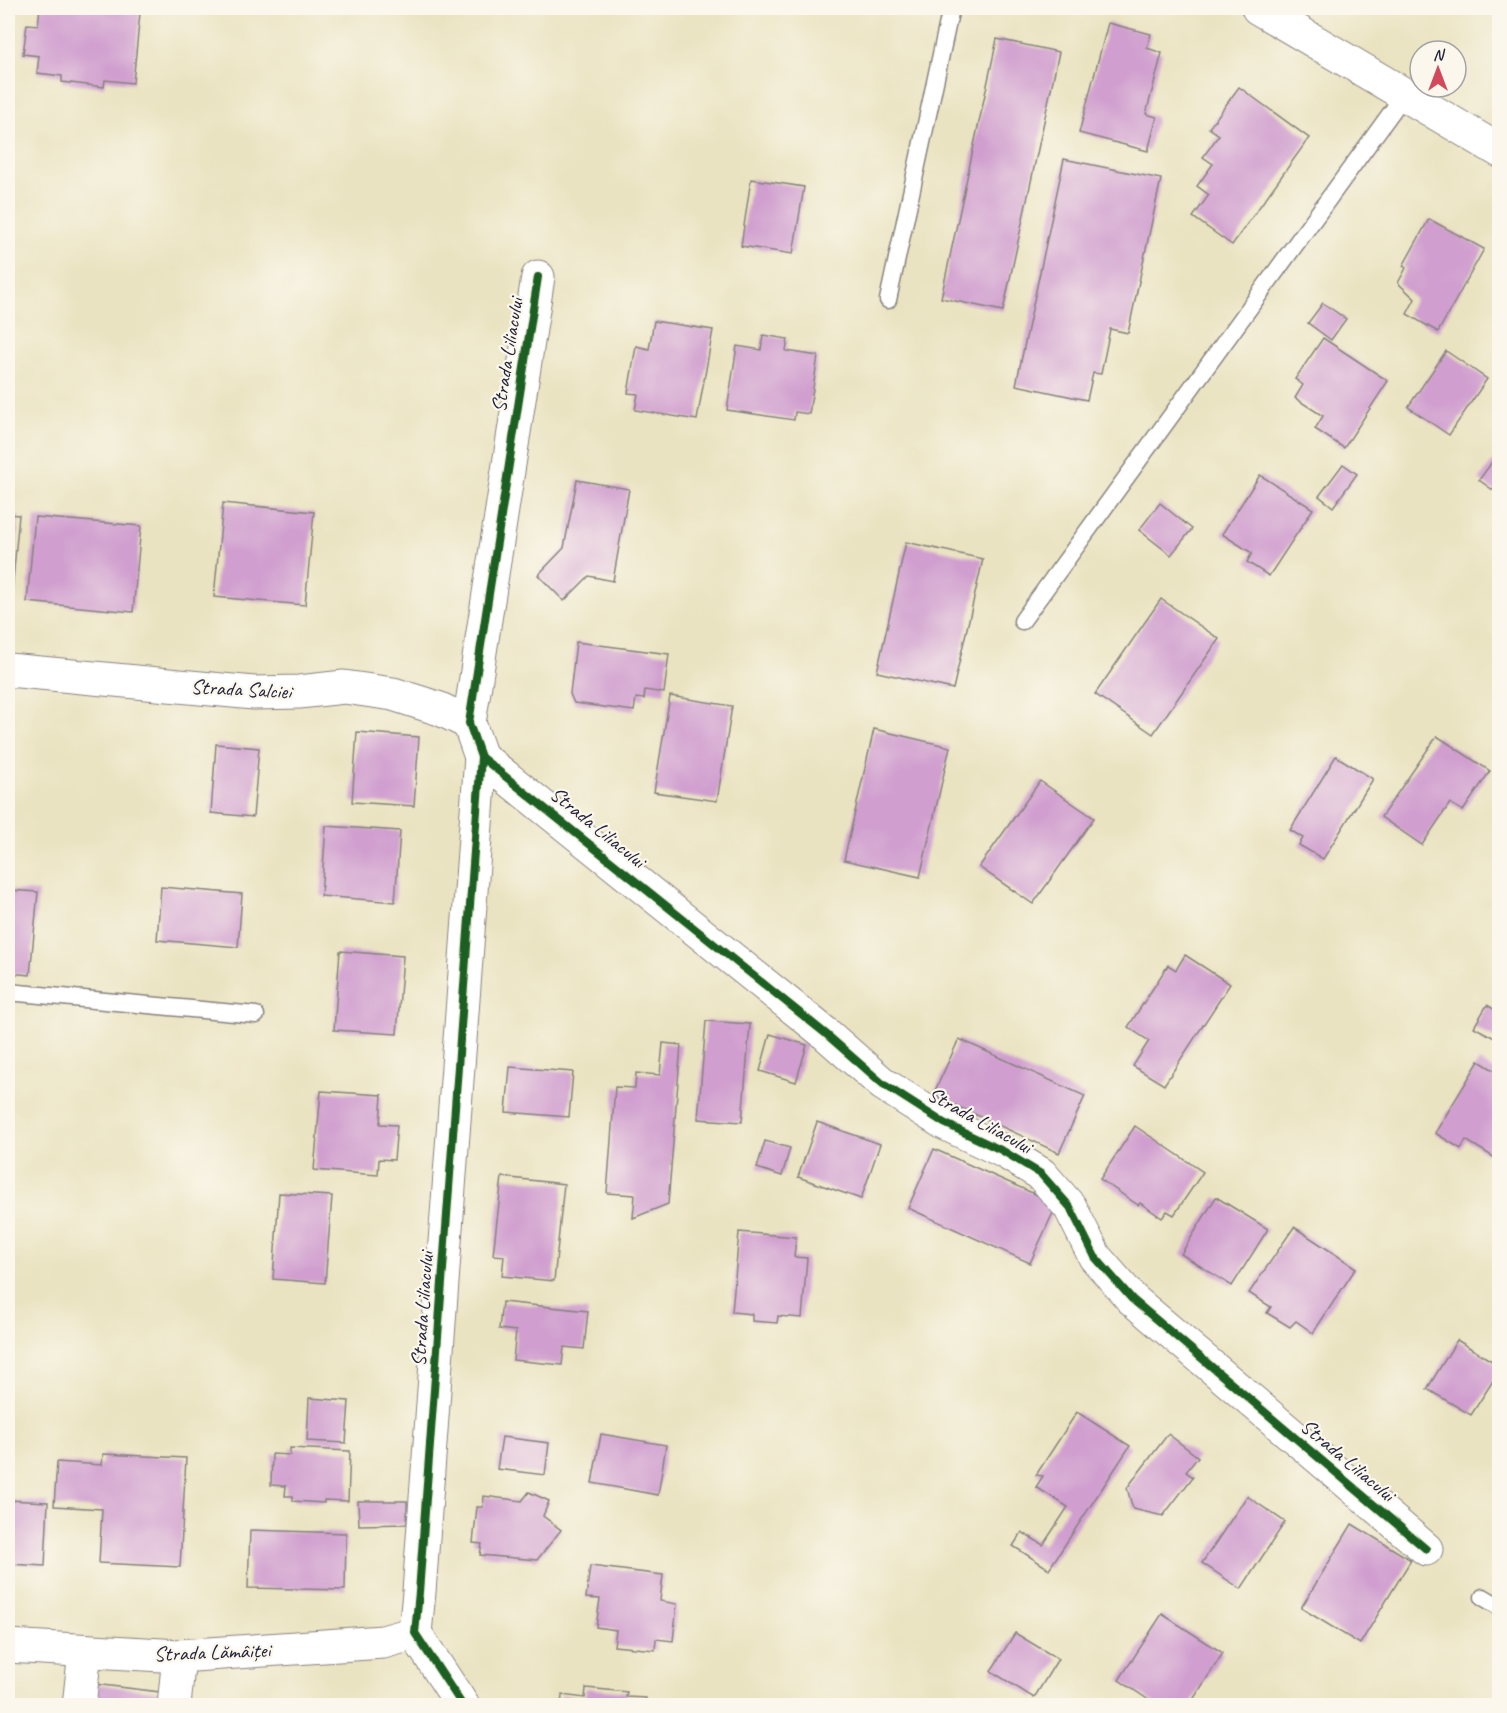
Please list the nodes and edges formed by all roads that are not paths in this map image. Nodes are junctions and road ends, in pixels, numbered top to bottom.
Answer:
1 (951, 8) edge
2 (1258, 8) edge
3 (1404, 95) junction
4 (1500, 151) edge
5 (538, 277) dead end
6 (888, 300) dead end
7 (1022, 621) dead end
8 (8, 670) edge
9 (469, 723) junction
10 (481, 757) junction
11 (8, 992) edge
12 (256, 1015) dead end
13 (1426, 1549) dead end
14 (1483, 1597) dead end
15 (1500, 1607) edge
16 (414, 1633) junction
17 (8, 1646) edge
18 (85, 1651) junction
19 (179, 1656) junction
20 (79, 1706) edge
21 (174, 1706) edge
22 (463, 1706) edge

1 - 6 lane
2 - 3 street
3 - 4 street
3 - 7 lane
5 - 9 street, Strada Liliacului
8 - 9 street, Strada Salciei
9 - 10 street, Strada Liliacului
10 - 13 street, Strada Liliacului
10 - 16 street, Strada Liliacului
11 - 12 lane
14 - 15 lane
16 - 19 street, Strada Lămâiței
16 - 22 street
17 - 18 street, Strada Lămâiței
18 - 19 street, Strada Lămâiței
18 - 20 street
19 - 21 street

